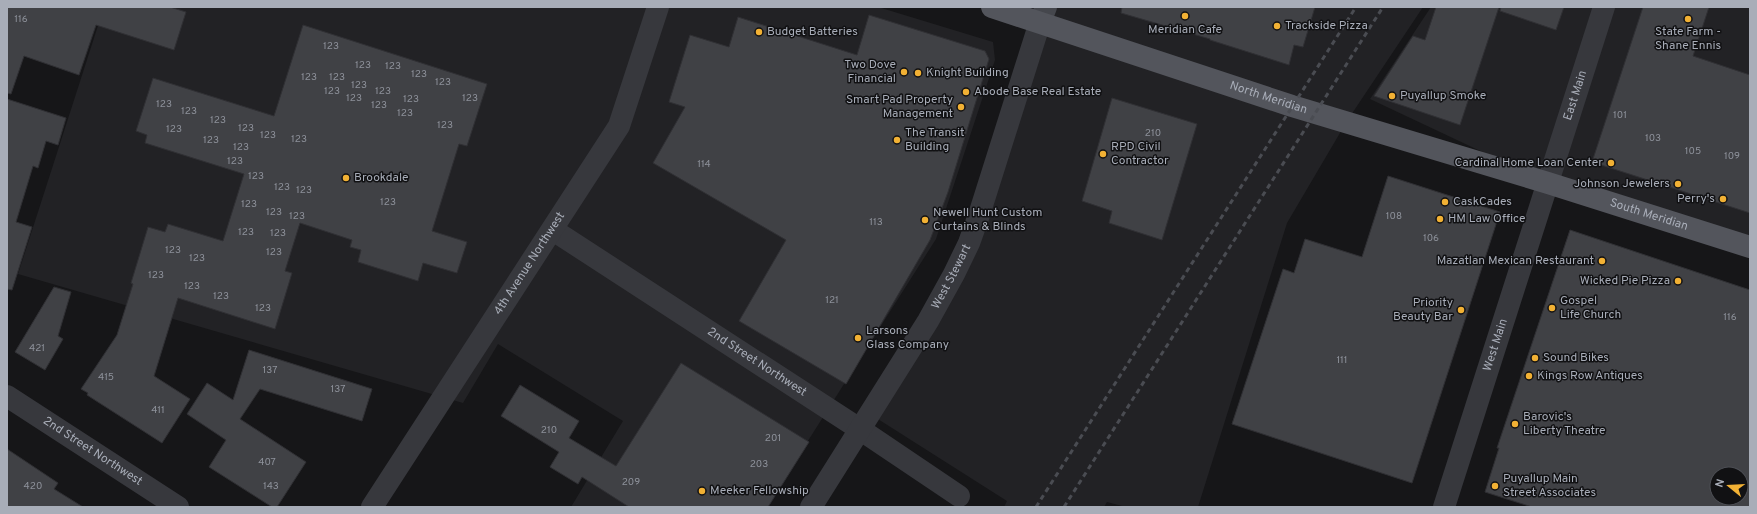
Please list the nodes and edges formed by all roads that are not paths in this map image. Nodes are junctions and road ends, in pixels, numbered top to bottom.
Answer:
1 (658, 7) edge
2 (992, 7) edge
3 (1604, 7) edge
4 (1043, 15) edge
5 (1548, 183) junction
6 (553, 230) junction
7 (1750, 247) edge
8 (7, 396) edge
9 (861, 430) junction
10 (959, 496) dead end
11 (178, 507) edge
12 (372, 507) edge
13 (811, 507) edge
14 (1444, 507) edge

1 - 6 street, 4th Avenue Northwest
2 - 4 main road, North Meridian
3 - 5 street, East Main
4 - 5 main road, North Meridian
4 - 9 street, West Stewart
5 - 7 main road, South Meridian
5 - 14 street, West Main
6 - 9 street, 2nd Street Northwest
6 - 12 street, 4th Avenue Northwest
8 - 11 street, 2nd Street Northwest
9 - 10 street, 2nd Street Northwest
9 - 13 street, West Stewart

